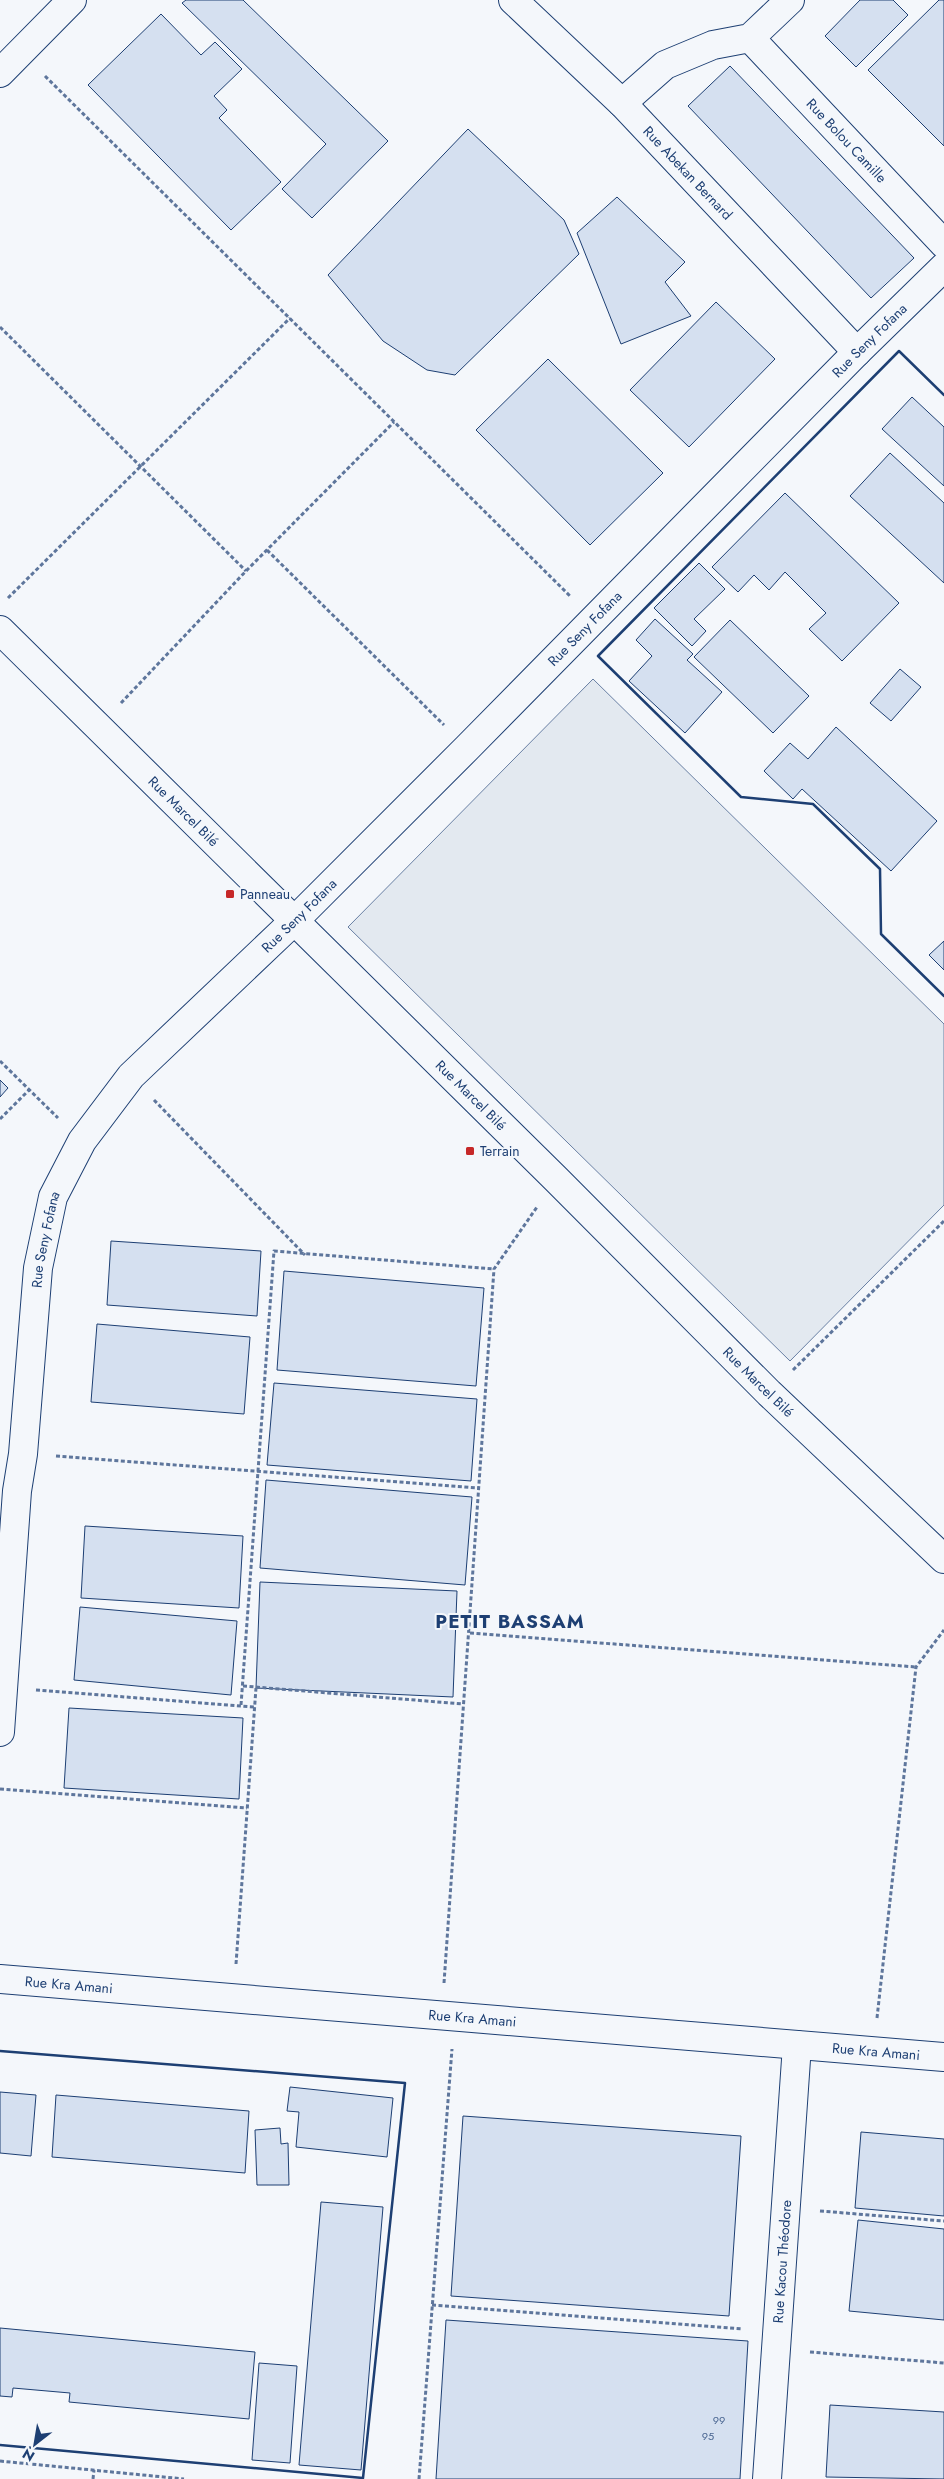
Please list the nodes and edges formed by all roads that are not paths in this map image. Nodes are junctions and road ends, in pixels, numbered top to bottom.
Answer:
1 (72, 0) edge
2 (513, 0) edge
3 (790, 0) edge
4 (750, 38) junction
5 (0, 73) edge
6 (622, 103) junction
7 (944, 244) edge
8 (944, 267) edge
9 (857, 352) junction
10 (0, 630) edge
11 (294, 920) junction
12 (944, 1558) edge
13 (0, 1732) edge
14 (0, 1979) edge
15 (797, 2045) junction
16 (944, 2057) edge
17 (766, 2479) edge

1 - 5 street
2 - 6 street, Rue Abekan Bernard
3 - 4 street
4 - 6 street
4 - 7 street, Rue Bolou Camille
6 - 9 street, Rue Abekan Bernard
8 - 9 street, Rue Seny Fofana
9 - 11 street, Rue Seny Fofana
10 - 11 street, Rue Marcel Bilé
11 - 12 street, Rue Marcel Bilé
11 - 13 street, Rue Seny Fofana
14 - 15 street, Rue Kra Amani
15 - 16 street, Rue Kra Amani
15 - 17 street, Rue Kacou Théodore

